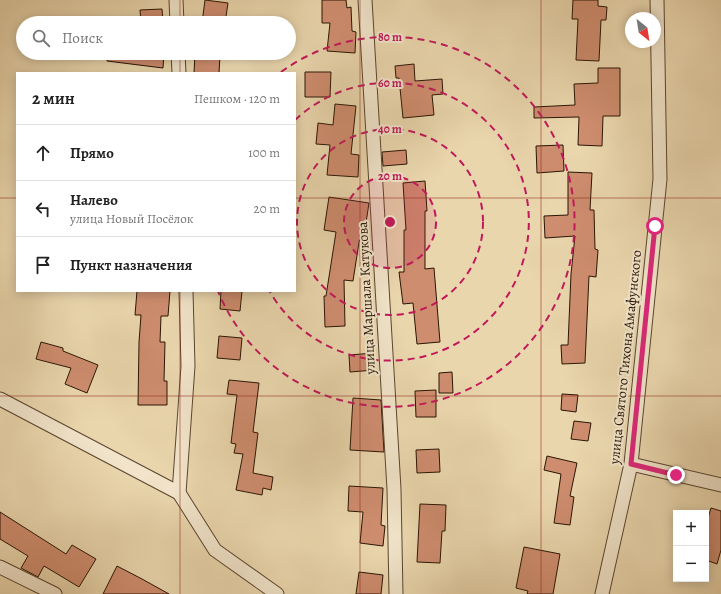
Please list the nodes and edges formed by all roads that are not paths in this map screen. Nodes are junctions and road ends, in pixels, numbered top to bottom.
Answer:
1 (176, 0) edge
2 (365, 0) edge
3 (657, 0) edge
4 (177, 16) edge
5 (178, 60) edge
6 (179, 72) edge
7 (186, 292) edge
8 (0, 399) edge
9 (631, 464) junction
10 (721, 485) edge
11 (179, 493) junction
12 (0, 568) edge
13 (55, 594) edge
14 (277, 594) edge
15 (396, 594) edge
16 (602, 594) edge

1 - 4 street
2 - 15 street, улица Маршала Катукова
3 - 9 street, улица Святого Тихона Амафунского
5 - 6 street
7 - 11 street
8 - 11 street
9 - 10 street
9 - 16 street, улица Святого Тихона Амафунского
11 - 14 street
12 - 13 street

